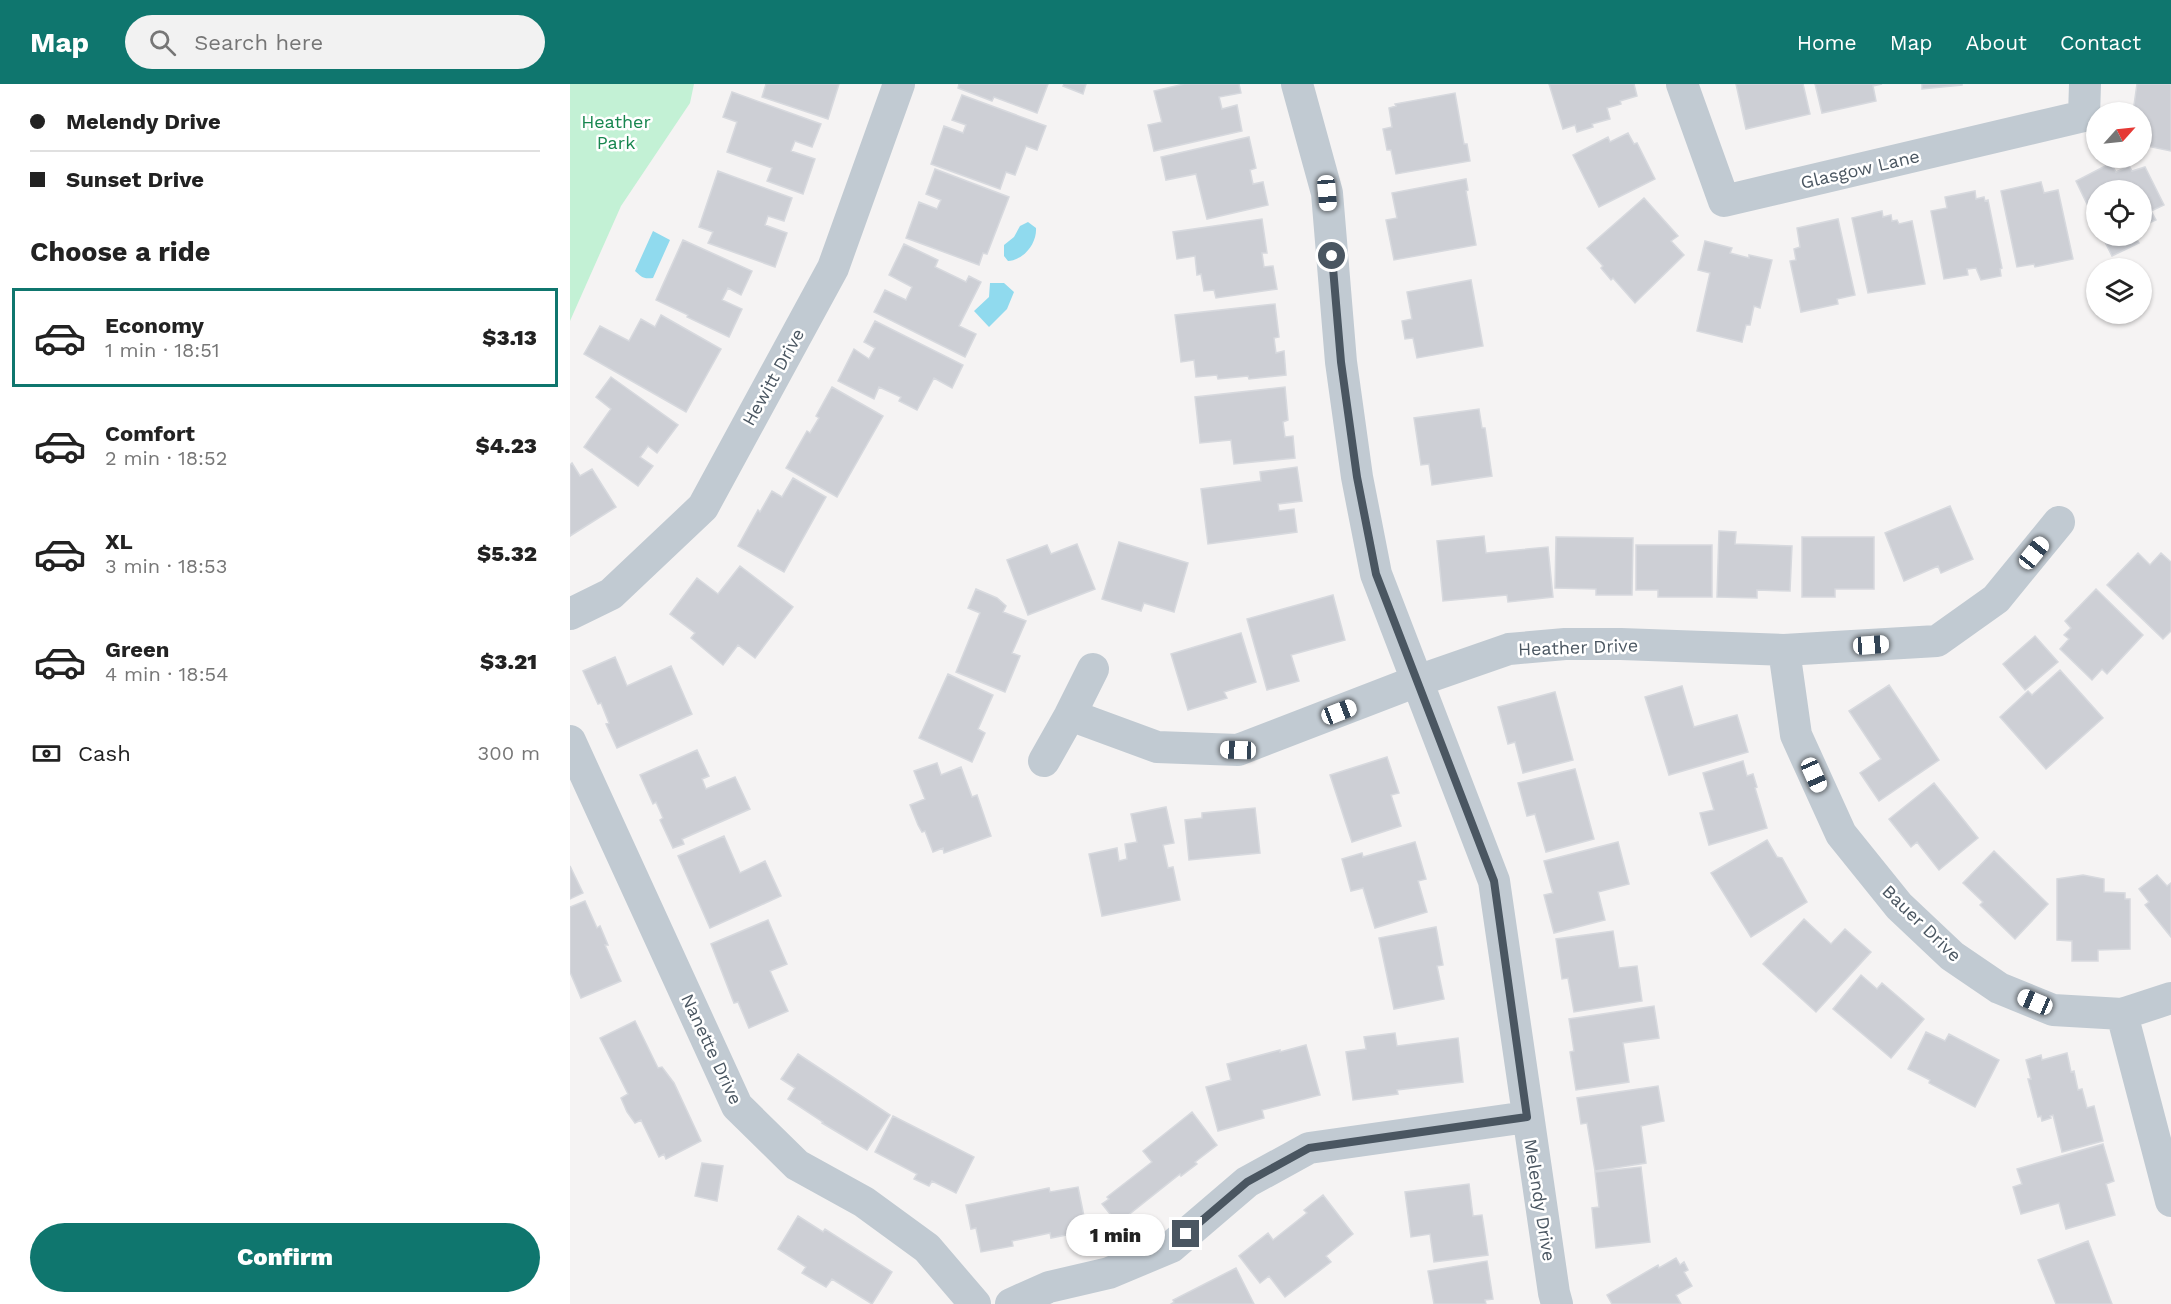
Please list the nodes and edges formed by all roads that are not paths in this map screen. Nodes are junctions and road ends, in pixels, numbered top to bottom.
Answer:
1 (899, 84) edge
2 (1298, 84) edge
3 (1682, 84) edge
4 (2085, 84) edge
5 (2059, 522) dead end
6 (570, 614) edge
7 (1784, 650) junction
8 (1093, 669) dead end
9 (1417, 681) junction
10 (1070, 715) junction
11 (570, 741) edge
12 (1044, 761) dead end
13 (2171, 998) edge
14 (2122, 1014) junction
15 (1527, 1117) junction
16 (2171, 1201) edge
17 (975, 1304) edge
18 (1011, 1304) edge
19 (1557, 1304) edge

1 - 6 street, Hewitt Drive
2 - 9 street, Melendy Drive
3 - 4 street, Glasgow Lane
5 - 7 street, Heather Drive
7 - 9 street, Heather Drive
7 - 14 street, Bauer Drive
8 - 10 street
9 - 10 street, Heather Drive
9 - 15 street, Melendy Drive
10 - 12 street
11 - 17 street, Nanette Drive
13 - 14 street, Bauer Drive
14 - 16 street
15 - 18 street
15 - 19 street, Melendy Drive

